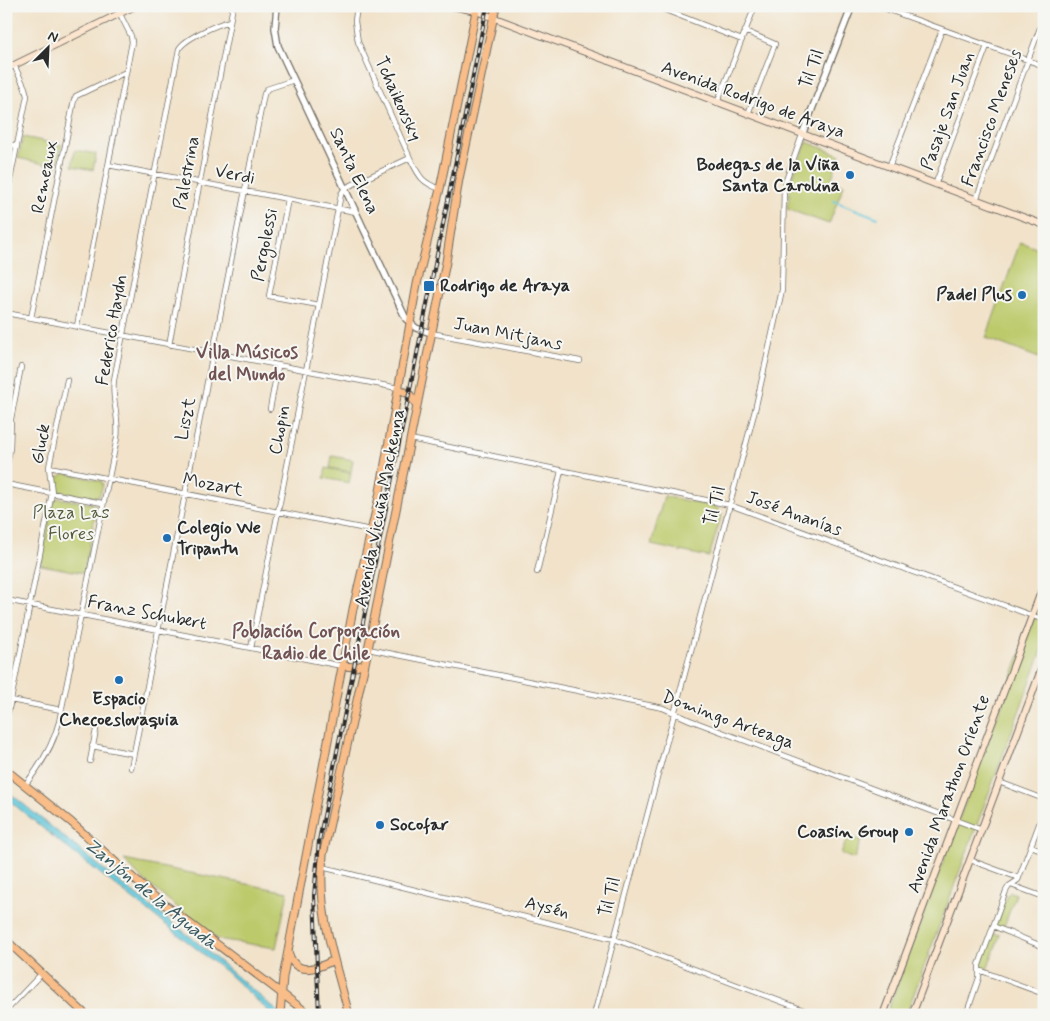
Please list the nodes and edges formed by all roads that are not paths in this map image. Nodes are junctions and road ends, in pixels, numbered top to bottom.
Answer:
1 (135, 6) edge
2 (233, 6) edge
3 (276, 6) edge
4 (357, 6) edge
5 (452, 6) edge
6 (496, 6) edge
7 (755, 6) edge
8 (852, 6) edge
9 (878, 6) edge
10 (660, 8) dead end
11 (477, 9) edge
12 (120, 14) junction
13 (1044, 17) edge
14 (494, 18) junction
15 (230, 21) junction
16 (942, 30) junction
17 (745, 31) junction
18 (742, 40) junction
19 (987, 46) junction
20 (1027, 61) junction
21 (14, 65) junction
22 (1044, 66) edge
23 (6, 68) edge
24 (126, 72) junction
25 (294, 80) junction
26 (717, 103) junction
27 (748, 114) junction
28 (802, 135) junction
29 (6, 144) edge
30 (17, 146) junction
31 (410, 158) junction
32 (108, 165) junction
33 (889, 167) junction
34 (154, 174) junction
35 (199, 182) junction
36 (935, 184) junction
37 (345, 188) junction
38 (440, 189) junction
39 (245, 191) junction
40 (288, 199) junction
41 (6, 200) edge
42 (976, 200) junction
43 (338, 209) junction
44 (356, 212) junction
45 (1044, 227) edge
46 (319, 305) junction
47 (6, 313) edge
48 (31, 318) junction
49 (410, 324) junction
50 (77, 326) junction
51 (431, 333) junction
52 (123, 335) junction
53 (169, 345) junction
54 (213, 354) junction
55 (580, 361) dead end
56 (278, 366) junction
57 (21, 368) dead end
58 (306, 371) junction
59 (67, 380) dead end
60 (398, 388) junction
61 (416, 404) junction
62 (270, 409) dead end
63 (410, 439) junction
64 (49, 467) junction
65 (6, 470) edge
66 (562, 471) junction
67 (108, 478) junction
68 (6, 484) edge
69 (52, 493) junction
70 (185, 494) junction
71 (102, 503) junction
72 (730, 505) junction
73 (278, 512) junction
74 (372, 530) junction
75 (537, 572) dead end
76 (1044, 584) edge
77 (6, 600) edge
78 (30, 604) junction
79 (80, 614) junction
80 (1032, 616) junction
81 (1044, 620) edge
82 (159, 629) junction
83 (252, 648) junction
84 (368, 649) junction
85 (1044, 662) edge
86 (364, 664) junction
87 (342, 666) junction
88 (9, 700) edge
89 (62, 710) junction
90 (676, 713) junction
91 (6, 720) edge
92 (96, 730) dead end
93 (92, 746) junction
94 (134, 754) junction
95 (90, 761) dead end
96 (131, 768) dead end
97 (6, 770) edge
98 (999, 782) junction
99 (25, 785) junction
100 (1044, 798) edge
101 (1044, 811) edge
102 (956, 820) junction
103 (982, 830) junction
104 (1031, 846) junction
105 (1044, 851) edge
106 (970, 860) junction
107 (322, 867) junction
108 (1019, 878) junction
109 (1011, 885) junction
110 (1044, 898) edge
111 (993, 926) junction
112 (614, 939) junction
113 (6, 940) edge
114 (1044, 946) edge
115 (288, 949) junction
116 (334, 960) junction
117 (979, 970) junction
118 (42, 973) junction
119 (281, 992) junction
120 (1044, 994) edge
121 (6, 1011) edge
122 (280, 1012) edge
123 (967, 1013) edge
124 (86, 1015) edge
125 (310, 1015) edge
126 (349, 1015) edge
127 (594, 1015) edge
128 (817, 1015) edge
129 (883, 1015) edge
130 (912, 1015) edge
131 (976, 1015) edge

1 - 12 main road
2 - 15 street, Palestrina
3 - 25 street, Santa Elena
4 - 31 street, Tchaikovsky
5 - 11 main road, Avenida Rodrigo de Araya
6 - 14 main road, Avenida Vicuña Mackenna
7 - 17 street
8 - 28 street, Til Til
9 - 16 street
10 - 18 street
11 - 14 main road, Avenida Rodrigo de Araya
11 - 38 main road, Avenida Vicuña Mackenna
12 - 21 main road
12 - 24 street
13 - 20 street, Francisco Meneses
14 - 26 main road, Avenida Rodrigo de Araya
14 - 51 main road, Avenida Vicuña Mackenna
15 - 34 street, Federico Haydn
15 - 35 street, Palestrina
16 - 19 street
16 - 33 street
17 - 18 street
17 - 27 street
18 - 26 street
19 - 20 street
19 - 36 street, Pasaje San Juan
20 - 22 street
20 - 42 street, Francisco Meneses
21 - 23 main road
21 - 30 street
24 - 32 street
24 - 48 street, Remeaux
25 - 37 street, Santa Elena
25 - 39 street, Liszt
26 - 27 main road, Avenida Rodrigo de Araya
27 - 28 main road, Avenida Rodrigo de Araya
28 - 33 main road, Avenida Rodrigo de Araya
28 - 72 street, Til Til
29 - 30 street
30 - 41 street
31 - 37 street
31 - 38 street, Tchaikovsky
32 - 34 street, Verdi
32 - 50 street
33 - 36 main road, Avenida Rodrigo de Araya
34 - 35 street, Verdi
34 - 52 street, Federico Haydn
35 - 39 street, Verdi
35 - 53 street, Palestrina
36 - 42 main road, Avenida Rodrigo de Araya
37 - 43 street, Chopin
37 - 44 street, Santa Elena
38 - 49 main road, Avenida Vicuña Mackenna
39 - 40 street, Verdi
39 - 54 street, Liszt
40 - 43 street, Verdi
40 - 46 street, Pergolessi
42 - 45 main road, Avenida Rodrigo de Araya
43 - 44 street, Verdi
43 - 46 street, Chopin
44 - 49 street, Santa Elena
46 - 58 street, Chopin
47 - 48 street
48 - 50 street
49 - 51 street
49 - 60 main road, Avenida Vicuña Mackenna
50 - 52 street
51 - 55 street, Juan Mitjans
51 - 61 main road, Avenida Vicuña Mackenna
52 - 53 street
52 - 67 street, Federico Haydn
53 - 54 street
54 - 56 street
54 - 70 street, Liszt
56 - 58 street
56 - 62 street
57 - 65 street
58 - 60 street
58 - 73 street, Chopin
59 - 64 street, Gluck
60 - 61 main road
60 - 74 main road, Avenida Vicuña Mackenna
61 - 63 main road, Avenida Vicuña Mackenna
63 - 66 street, José Ananías
63 - 84 main road, Avenida Vicuña Mackenna
64 - 67 street, Mozart
64 - 69 street, Gluck
66 - 72 street, José Ananías
66 - 75 street
67 - 70 street, Mozart
67 - 71 street, Federico Haydn
68 - 69 street
69 - 71 street
69 - 78 street, Gluck
70 - 73 street, Mozart
70 - 82 street, Liszt
71 - 79 street, Federico Haydn
72 - 80 street, José Ananías
72 - 90 street, Til Til
73 - 74 street, Mozart
73 - 83 street, Chopin
74 - 87 main road, Avenida Vicuña Mackenna
76 - 80 main road, Avenida Marathon Oriente
77 - 78 street, Franz Schubert
78 - 79 street, Franz Schubert
78 - 88 street, Gluck
79 - 82 street, Franz Schubert
79 - 89 street, Federico Haydn
80 - 81 street, José Ananías
80 - 102 main road, Avenida Marathon Oriente
82 - 83 street, Franz Schubert
82 - 94 street, Liszt
83 - 87 street, Franz Schubert
84 - 86 main road, Avenida Vicuña Mackenna
84 - 90 street, Domingo Arteaga
85 - 98 main road
86 - 87 main road
86 - 107 main road, Avenida Vicuña Mackenna
87 - 115 main road, Avenida Vicuña Mackenna
88 - 89 street
88 - 91 street, Gluck
89 - 99 street, Federico Haydn
90 - 102 street, Domingo Arteaga
90 - 112 street, Til Til
92 - 93 street
93 - 94 street
93 - 95 street
94 - 96 street, Liszt
97 - 99 main road
98 - 100 street
98 - 103 main road
99 - 119 main road
101 - 104 street
102 - 103 street, Domingo Arteaga
102 - 129 main road, Avenida Marathon Oriente
103 - 106 main road
104 - 105 street
104 - 108 street
106 - 108 street
106 - 130 main road
107 - 112 street, Aysén
107 - 116 main road, Avenida Vicuña Mackenna
108 - 109 street
109 - 110 street
109 - 111 street
111 - 114 street
111 - 117 street
112 - 127 street, Til Til
112 - 128 street, Aysén
113 - 118 main road
115 - 116 main road
115 - 119 main road, Avenida Vicuña Mackenna
116 - 126 main road, Avenida Vicuña Mackenna
117 - 120 street
117 - 123 street
118 - 121 street
118 - 124 main road
119 - 122 main road, Avenida Vicuña Mackenna
119 - 125 main road
123 - 131 street

